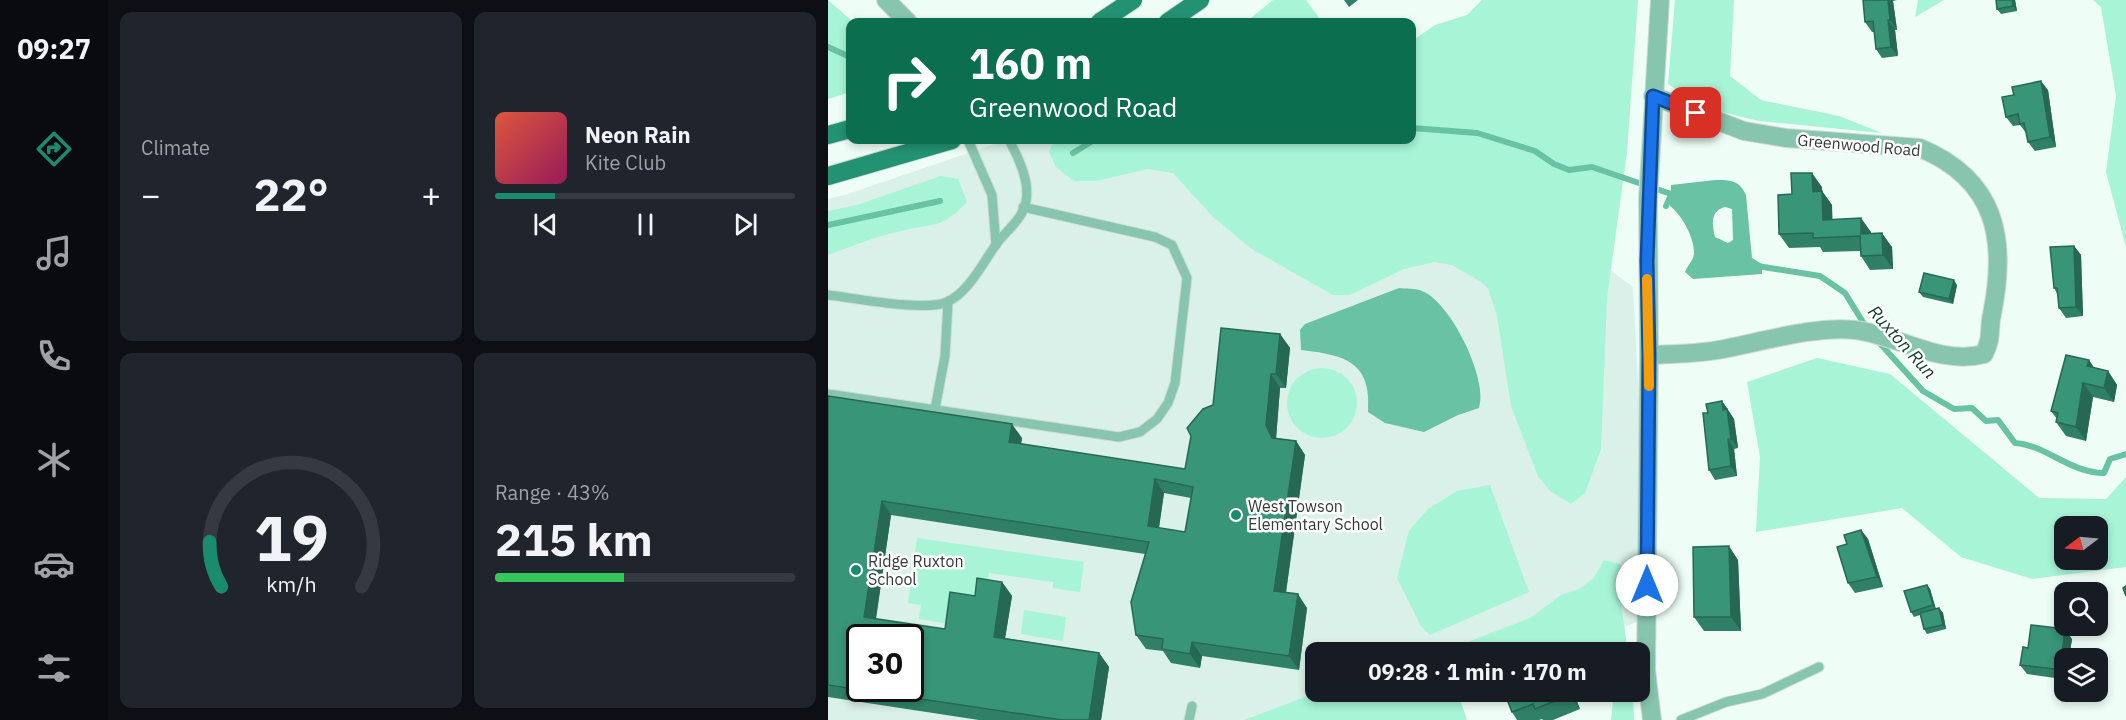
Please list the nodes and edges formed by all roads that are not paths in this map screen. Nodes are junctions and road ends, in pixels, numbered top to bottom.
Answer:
1 (886, 0) edge
2 (1133, 0) edge
3 (1200, 0) edge
4 (1660, 0) edge
5 (904, 18) edge
6 (1106, 18) edge
7 (1174, 18) edge
8 (1653, 96) junction
9 (846, 130) edge
10 (828, 135) edge
11 (938, 144) edge
12 (970, 144) edge
13 (1011, 144) edge
14 (828, 176) edge
15 (1023, 207) junction
16 (996, 245) junction
17 (828, 295) edge
18 (948, 302) junction
19 (1649, 355) junction
20 (828, 394) edge
21 (935, 409) junction
22 (1820, 667) dead end
23 (1192, 706) dead end
24 (1189, 720) edge
25 (1652, 720) edge
26 (1681, 720) edge

1 - 5 street
2 - 6 main road
3 - 7 main road
4 - 8 street
8 - 19 street
8 - 19 street, Greenwood Road
9 - 10 main road
11 - 14 main road
12 - 16 lane
13 - 15 lane
15 - 16 lane
15 - 21 lane
16 - 18 lane
17 - 18 lane
18 - 21 lane
19 - 25 street
20 - 21 lane
22 - 26 lane
23 - 24 lane

